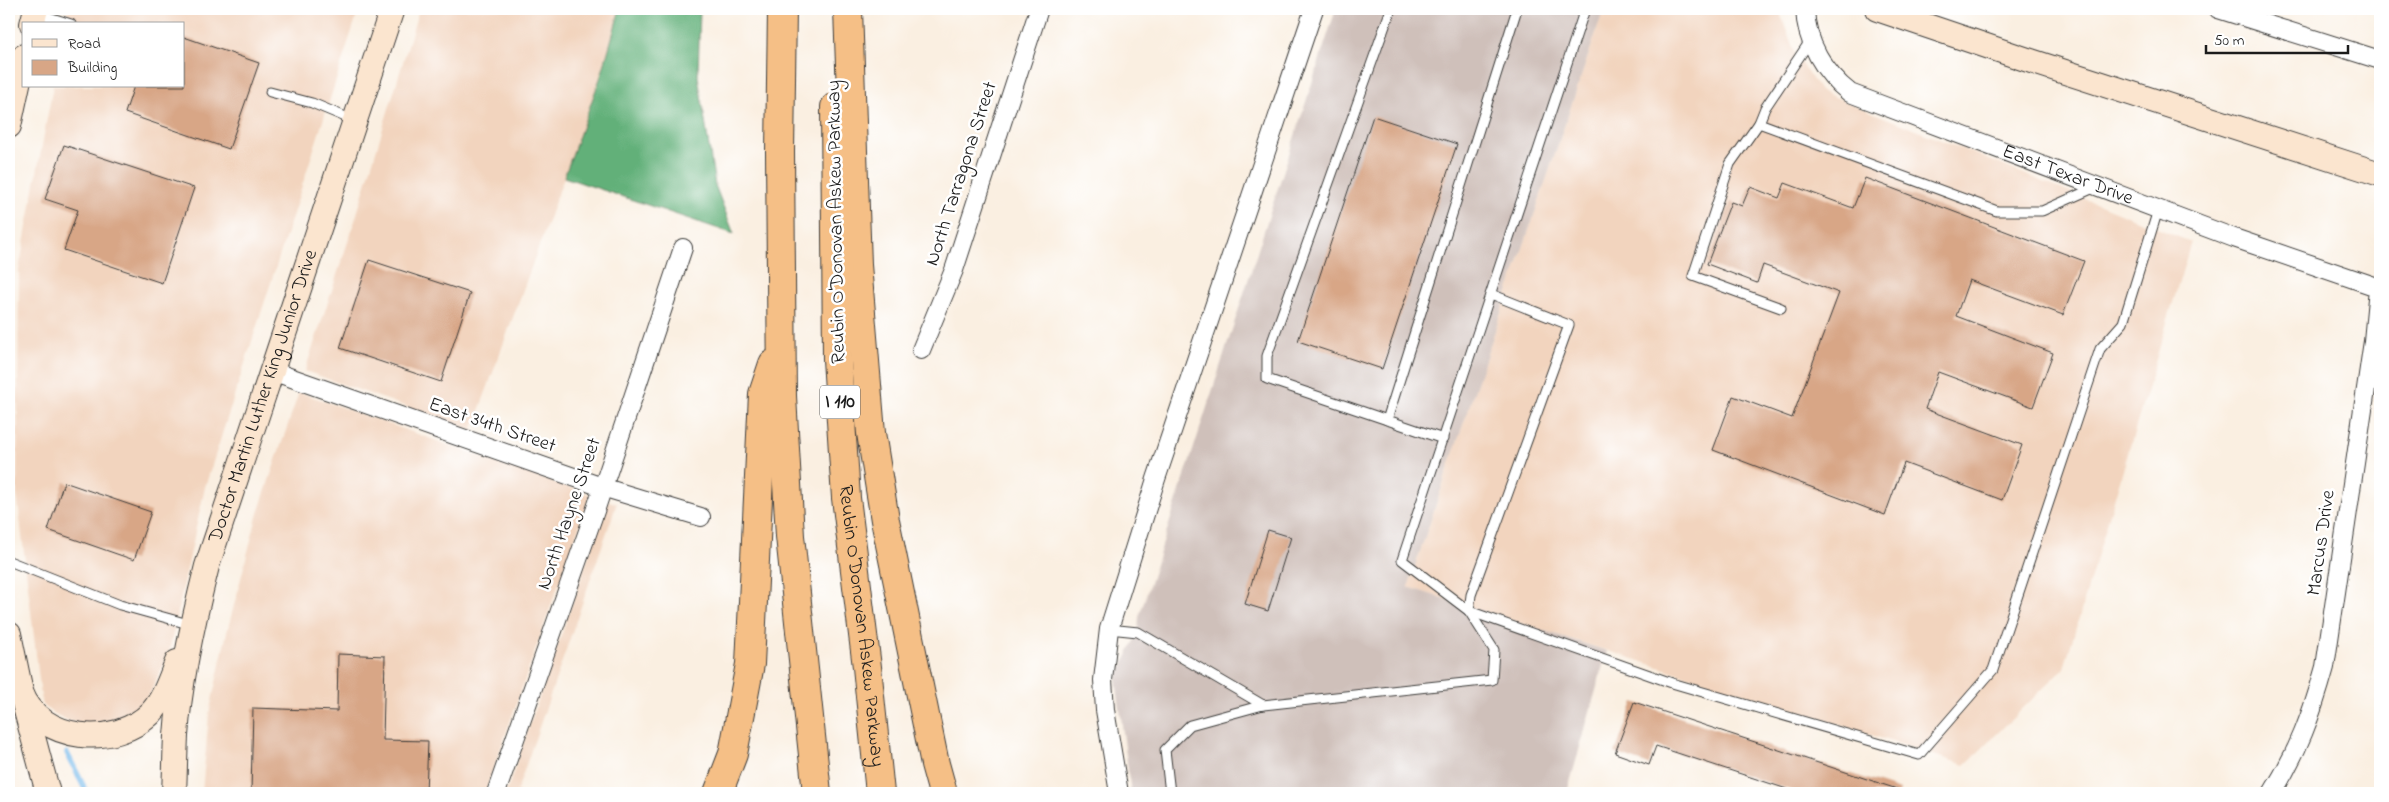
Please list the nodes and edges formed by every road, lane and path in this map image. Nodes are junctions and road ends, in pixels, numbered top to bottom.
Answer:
1 (392, 9) edge
2 (782, 9) edge
3 (840, 9) edge
4 (848, 9) edge
5 (1039, 9) edge
6 (1314, 9) edge
7 (1391, 9) edge
8 (1517, 9) edge
9 (1585, 9) edge
10 (1805, 9) edge
11 (1877, 9) edge
12 (2218, 9) edge
13 (35, 15) edge
14 (63, 22) edge
15 (1810, 41) junction
16 (2380, 60) edge
17 (22, 65) edge
18 (270, 92) dead end
19 (356, 121) junction
20 (1759, 124) junction
21 (9, 126) edge
22 (2380, 174) edge
23 (2097, 186) junction
24 (2158, 210) junction
25 (683, 248) dead end
26 (2379, 288) edge
27 (1491, 294) junction
28 (1780, 308) dead end
29 (782, 334) junction
30 (921, 350) dead end
31 (272, 371) junction
32 (1387, 420) junction
33 (1443, 439) junction
34 (602, 487) junction
35 (701, 517) dead end
36 (9, 561) edge
37 (1469, 611) junction
38 (192, 625) junction
39 (1109, 629) junction
40 (9, 634) edge
41 (21, 692) junction
42 (1263, 705) junction
43 (48, 793) edge
44 (174, 793) edge
45 (496, 793) edge
46 (718, 793) edge
47 (817, 793) edge
48 (880, 793) edge
49 (943, 793) edge
50 (1119, 793) edge
51 (1170, 793) edge
52 (2272, 793) edge

1 - 19 main road, Doctor Martin Luther King Junior Drive
2 - 29 highway
3 - 48 highway, Reubin O'Donovan Askew Parkway / I 110
4 - 49 highway
5 - 30 street, North Tarragona Street
6 - 39 street
7 - 32 lane
8 - 32 lane
9 - 27 lane
10 - 15 street, East Texar Drive
11 - 22 main road
12 - 16 street
13 - 14 lane
15 - 20 lane
15 - 23 street, East Texar Drive
17 - 21 main road
18 - 19 lane
19 - 31 main road, Doctor Martin Luther King Junior Drive
20 - 23 lane
20 - 28 lane
23 - 24 street, East Texar Drive
24 - 26 street, East Texar Drive
24 - 37 lane
25 - 34 street, North Hayne Street
26 - 52 street, Marcus Drive
27 - 33 lane
27 - 37 lane
29 - 46 highway
29 - 47 highway
31 - 34 street, East 34th Street
31 - 38 main road, Doctor Martin Luther King Junior Drive
32 - 33 lane
33 - 37 lane
34 - 35 street, East 34th Street
34 - 45 street, North Hayne Street
36 - 38 lane
37 - 42 lane
38 - 41 main road
38 - 44 main road, Doctor Martin Luther King Junior Drive
39 - 42 lane
39 - 50 street
40 - 41 main road
41 - 43 main road
42 - 51 lane

